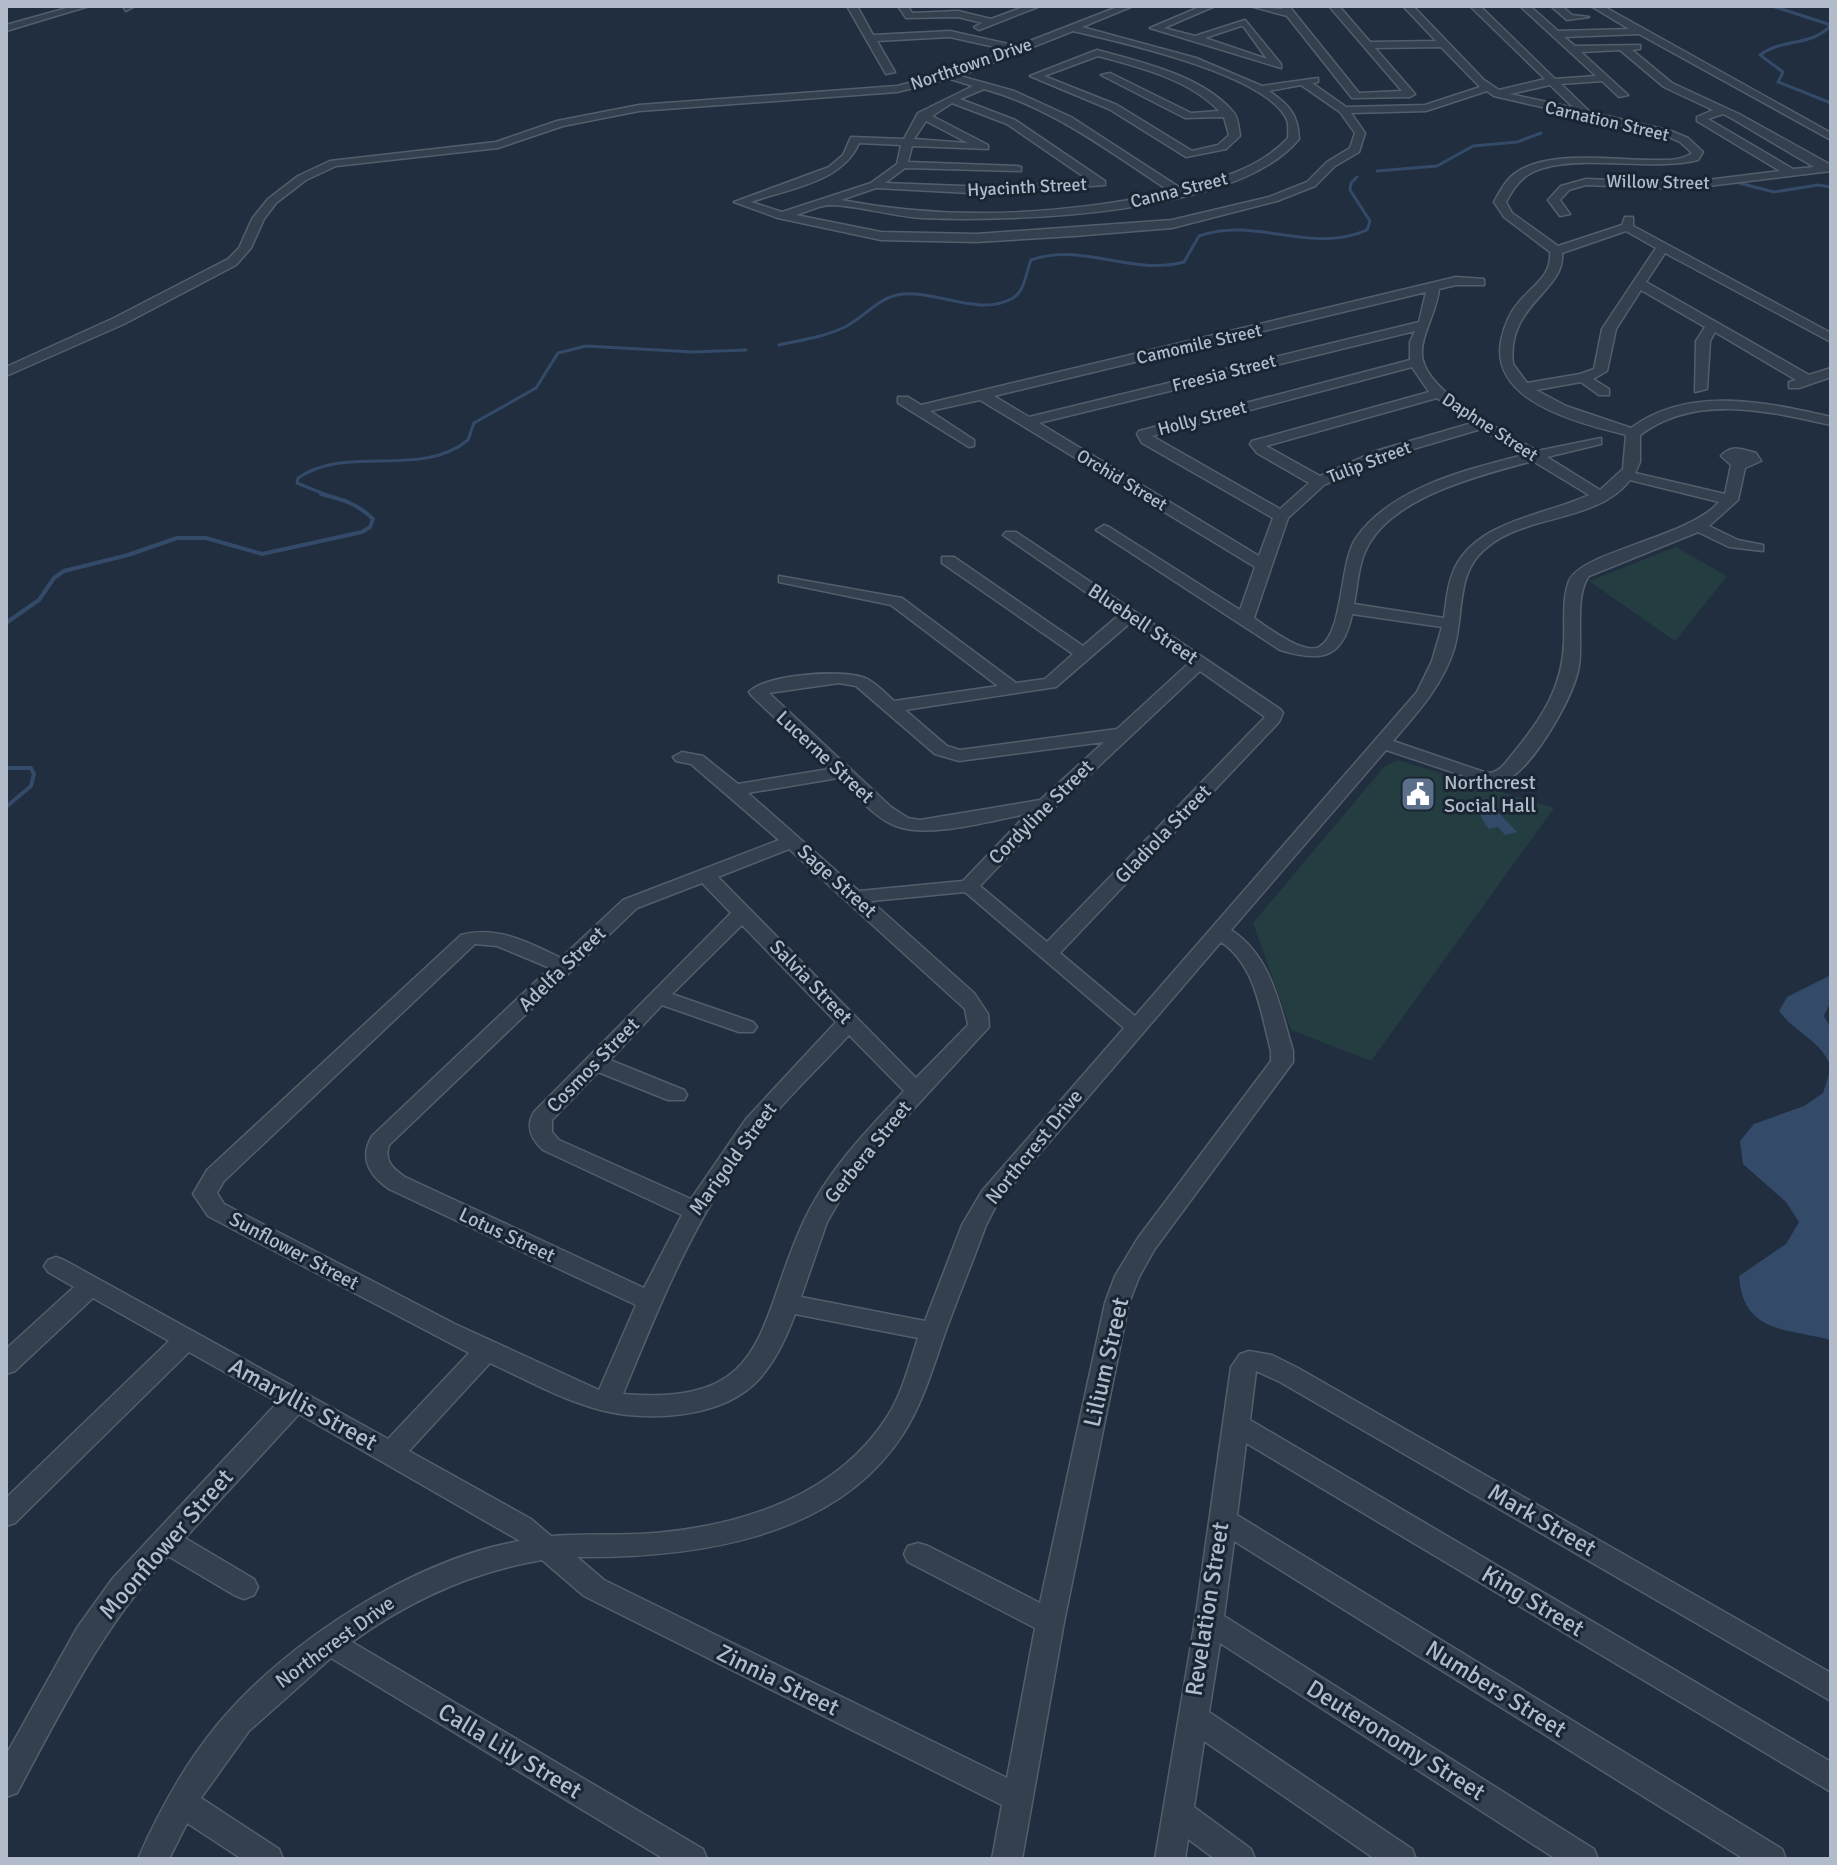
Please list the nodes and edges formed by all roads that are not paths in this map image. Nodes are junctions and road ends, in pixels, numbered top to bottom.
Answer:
1 (84, 6) edge
2 (852, 6) edge
3 (903, 6) edge
4 (1035, 6) edge
5 (1116, 6) edge
6 (1128, 6) edge
7 (1210, 6) edge
8 (1255, 6) edge
9 (1334, 6) edge
10 (1408, 6) edge
11 (1475, 6) edge
12 (1525, 6) edge
13 (1556, 6) edge
14 (1596, 6) edge
15 (956, 10) edge
16 (1287, 10) edge
17 (1584, 17) dead end
18 (991, 22) junction
19 (1068, 27) junction
20 (6, 28) edge
21 (1641, 31) junction
22 (1555, 34) junction
23 (956, 35) junction
24 (870, 38) junction
25 (1197, 38) junction
26 (1444, 44) junction
27 (1367, 45) junction
28 (1669, 46) junction
29 (1013, 48) junction
30 (1623, 48) junction
31 (1572, 49) junction
32 (1137, 64) junction
33 (1277, 66) junction
34 (890, 72) dead end
35 (946, 75) junction
36 (1230, 75) junction
37 (1340, 76) junction
38 (1215, 78) dead end
39 (1603, 78) junction
40 (1200, 81) dead end
41 (1552, 81) junction
42 (1303, 82) junction
43 (1186, 83) junction
44 (984, 85) junction
45 (1487, 88) junction
46 (1259, 90) junction
47 (1498, 94) junction
48 (1623, 95) dead end
49 (951, 99) junction
50 (1110, 106) junction
51 (1344, 110) junction
52 (1725, 111) junction
53 (1229, 113) junction
54 (1586, 114) junction
55 (922, 115) junction
56 (1059, 115) junction
57 (1011, 122) junction
58 (1831, 137) edge
59 (905, 143) junction
60 (984, 147) junction
61 (902, 165) junction
62 (1829, 169) edge
63 (1712, 170) dead end
64 (1791, 173) junction
65 (1740, 178) junction
66 (875, 185) junction
67 (1180, 193) junction
68 (828, 201) junction
69 (1564, 214) dead end
70 (782, 216) junction
71 (1664, 245) junction
72 (1556, 251) junction
73 (1480, 282) dead end
74 (1638, 283) junction
75 (1433, 287) junction
76 (1422, 325) junction
77 (1712, 326) junction
78 (1831, 338) edge
79 (1416, 362) junction
80 (6, 372) edge
81 (1831, 372) edge
82 (1583, 378) junction
83 (1807, 380) junction
84 (1791, 386) dead end
85 (1525, 388) junction
86 (1700, 389) dead end
87 (1604, 392) dead end
88 (1438, 394) junction
89 (982, 395) junction
90 (903, 400) dead end
91 (919, 410) junction
92 (1831, 421) edge
93 (1026, 422) junction
94 (1483, 424) junction
95 (1127, 432) dead end
96 (1633, 433) junction
97 (1144, 434) junction
98 (1596, 441) dead end
99 (1240, 442) dead end
100 (969, 443) dead end
101 (1257, 444) junction
102 (1536, 456) junction
103 (1738, 463) dead end
104 (1626, 475) junction
105 (1319, 482) junction
106 (1600, 496) junction
107 (1730, 500) junction
108 (1281, 516) junction
109 (1698, 526) junction
110 (1104, 530) dead end
111 (1011, 535) dead end
112 (1757, 548) dead end
113 (948, 560) dead end
114 (1263, 565) junction
115 (785, 579) dead end
116 (1346, 608) junction
117 (1130, 614) junction
118 (1245, 620) junction
119 (1452, 624) junction
120 (1085, 655) junction
121 (1199, 663) junction
122 (1014, 690) junction
123 (892, 707) junction
124 (1274, 713) joint
125 (1121, 734) junction
126 (1383, 743) junction
127 (682, 757) dead end
128 (841, 772) junction
129 (734, 790) junction
130 (1046, 805) junction
131 (793, 841) junction
132 (704, 874) junction
133 (969, 886) junction
134 (855, 897) junction
135 (744, 913) junction
136 (1218, 931) junction
137 (1048, 953) junction
138 (564, 967) junction
139 (659, 997) junction
140 (979, 1019) joint
141 (849, 1021) junction
142 (746, 1027) dead end
143 (1135, 1027) junction
144 (595, 1062) junction
145 (917, 1092) junction
146 (676, 1095) dead end
147 (375, 1158) joint
148 (693, 1210) junction
149 (56, 1266) dead end
150 (91, 1286) junction
151 (649, 1301) junction
152 (788, 1303) junction
153 (933, 1332) junction
154 (186, 1339) junction
155 (485, 1352) junction
156 (1249, 1361) joint
157 (6, 1364) edge
158 (296, 1400) junction
159 (607, 1402) junction
160 (1235, 1424) junction
161 (392, 1452) junction
162 (6, 1515) edge
163 (1221, 1519) junction
164 (165, 1540) junction
165 (547, 1547) junction
166 (918, 1554) dead end
167 (244, 1587) dead end
168 (1209, 1621) junction
169 (1050, 1622) junction
170 (328, 1642) junction
171 (1831, 1688) edge
172 (1191, 1716) junction
173 (1831, 1778) edge
174 (6, 1783) edge
175 (1019, 1799) junction
176 (181, 1802) junction
177 (1177, 1813) junction
178 (153, 1859) edge
179 (268, 1859) edge
180 (692, 1859) edge
181 (1007, 1859) edge
182 (1170, 1859) edge
183 (1240, 1859) edge
184 (1401, 1859) edge
185 (1583, 1859) edge
186 (1771, 1859) edge

1 - 20 street
2 - 24 street
3 - 15 street
4 - 18 street
5 - 19 street, Northtown Drive
6 - 19 street, Northtown Drive
7 - 25 street
8 - 16 street
9 - 27 street
10 - 26 street, Carnation Street
11 - 41 street
12 - 22 street
13 - 17 street
14 - 21 street
15 - 18 street
16 - 37 street
18 - 23 street
19 - 29 street, Northtown Drive
19 - 36 street, Canna Street
21 - 22 street
21 - 28 street
22 - 31 street
23 - 24 street
23 - 29 street
24 - 34 street
25 - 33 street
25 - 33 street
26 - 27 street
26 - 45 street, Carnation Street
27 - 37 street
28 - 30 street
28 - 58 street
29 - 35 street, Northtown Drive
30 - 31 street
30 - 52 street
31 - 39 street
32 - 43 street
32 - 50 street
32 - 53 street
33 - 36 street
35 - 44 street
35 - 80 street, Northtown Drive
36 - 38 street
36 - 46 street, Canna Street
37 - 42 street
39 - 41 street
39 - 48 street
40 - 43 street
41 - 47 street
41 - 54 street
42 - 46 street
42 - 51 street
43 - 53 street
44 - 49 street
44 - 56 street
45 - 47 street, Carnation Street
45 - 51 street
46 - 67 street, Canna Street
47 - 54 street, Carnation Street
49 - 55 street
49 - 57 street, Hyacinth Street
50 - 53 street
50 - 56 street
51 - 70 street
52 - 62 street
52 - 64 street
54 - 72 street, Carnation Street
55 - 59 street
55 - 60 street
56 - 57 street
56 - 67 street
57 - 66 street, Hyacinth Street
59 - 60 street
59 - 61 street
59 - 70 street
60 - 61 street
61 - 66 street
62 - 64 street, Willow Street
63 - 65 street
64 - 65 street, Willow Street
65 - 69 street, Willow Street
66 - 68 street
67 - 68 street, Canna Street
68 - 70 street
71 - 72 street
71 - 74 street
71 - 78 street
72 - 85 street
73 - 75 street, Camomile Street
74 - 77 street
74 - 82 street
75 - 76 street
75 - 89 street, Camomile Street
76 - 79 street
76 - 93 street, Freesia Street
77 - 83 street
77 - 86 street
79 - 88 street, Daphne Street
79 - 97 street, Holly Street
81 - 83 street
82 - 85 street
82 - 87 street
83 - 84 street
85 - 96 street
88 - 94 street, Daphne Street
88 - 101 street
89 - 91 street, Camomile Street
89 - 93 street, Orchid Street
90 - 91 street
91 - 100 street
92 - 96 street
93 - 114 street, Orchid Street
94 - 102 street, Daphne Street
94 - 105 street, Tulip Street
95 - 97 street
96 - 104 street
97 - 108 street, Holly Street
98 - 102 street
99 - 101 street
101 - 105 street
102 - 106 street, Daphne Street
102 - 116 street
103 - 107 street
104 - 106 street, Northcrest Drive
104 - 107 street
105 - 108 street, Tulip Street
106 - 119 street, Northcrest Drive
107 - 109 street
108 - 114 street, Tulip Street
109 - 112 street
109 - 126 street
110 - 118 street
111 - 117 street, Bluebell Street
113 - 120 street
114 - 118 street, Tulip Street
115 - 122 street
116 - 118 street
116 - 119 street
117 - 120 street
117 - 121 street, Bluebell Street
119 - 126 street, Northcrest Drive
120 - 122 street
121 - 124 street, Bluebell Street
121 - 125 street, Cordyline Street
122 - 123 street
123 - 125 street, Lucerne Street
123 - 128 street, Lucerne Street
124 - 137 street, Gladiola Street
125 - 130 street, Cordyline Street
126 - 136 street, Northcrest Drive
127 - 129 street, Sage Street
128 - 129 street
128 - 130 street, Lucerne Street
129 - 131 street, Sage Street
130 - 133 street, Cordyline Street
131 - 132 street, Adelfa Street
131 - 134 street, Sage Street
132 - 135 street, Salvia Street
132 - 138 street, Adelfa Street
133 - 134 street
133 - 137 street
134 - 140 street, Sage Street
135 - 139 street, Cosmos Street
135 - 141 street, Salvia Street
136 - 143 street, Northcrest Drive
136 - 169 street, Lilium Street
137 - 143 street
138 - 147 street, Adelfa Street
138 - 155 street, Sunflower Street
139 - 142 street
139 - 144 street, Cosmos Street
140 - 145 street, Gerbera Street
141 - 145 street, Salvia Street
141 - 148 street, Marigold Street
143 - 153 street, Northcrest Drive
144 - 146 street
144 - 148 street, Cosmos Street
145 - 152 street, Gerbera Street
147 - 151 street, Lotus Street
148 - 151 street, Marigold Street
149 - 150 street, Amaryllis Street
150 - 154 street, Amaryllis Street
150 - 157 street
151 - 159 street, Marigold Street
152 - 153 street
152 - 159 street, Sunflower Street
153 - 165 street, Northcrest Drive
154 - 158 street, Amaryllis Street
154 - 162 street
155 - 159 street, Sunflower Street
155 - 161 street
156 - 160 street, Revelation Street
156 - 171 street, Mark Street
158 - 161 street, Amaryllis Street
158 - 164 street, Moonflower Street
160 - 163 street, Revelation Street
160 - 173 street, King Street
161 - 165 street, Amaryllis Street
163 - 168 street, Revelation Street
163 - 186 street, Numbers Street
164 - 167 street
164 - 174 street, Moonflower Street
165 - 170 street, Northcrest Drive
165 - 175 street, Zinnia Street
166 - 169 street
168 - 172 street, Revelation Street
168 - 185 street, Deuteronomy Street
169 - 175 street, Lilium Street
170 - 176 street, Northcrest Drive
170 - 180 street, Calla Lily Street
172 - 177 street, Revelation Street
172 - 184 street
175 - 181 street, Lilium Street
176 - 178 street, Northcrest Drive
176 - 179 street
177 - 182 street, Revelation Street
177 - 183 street

